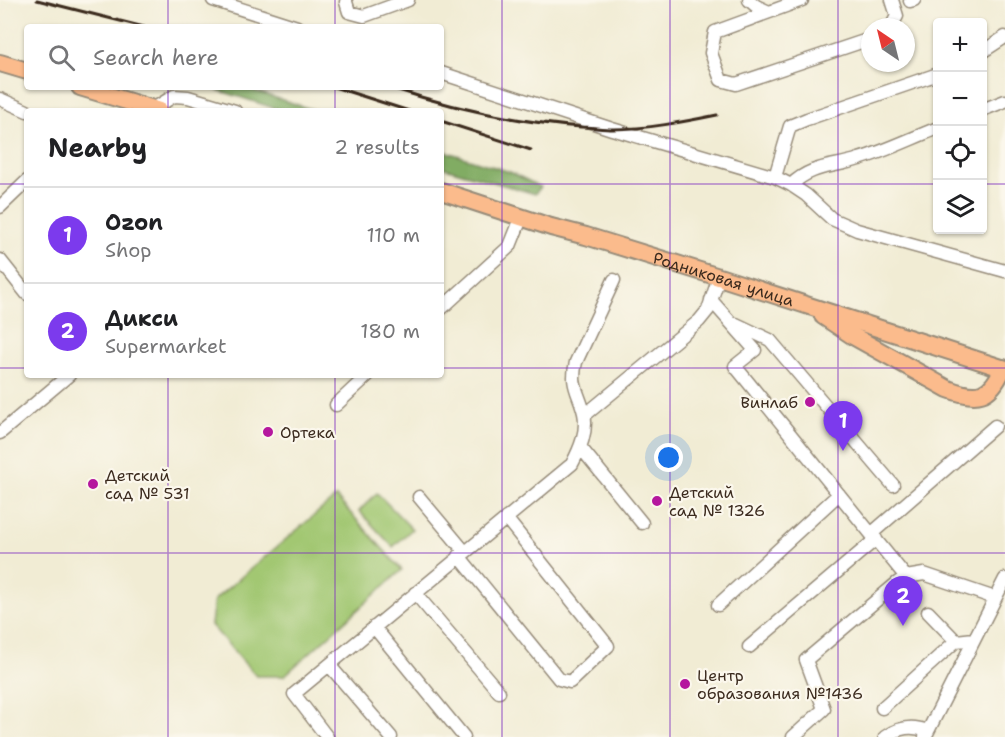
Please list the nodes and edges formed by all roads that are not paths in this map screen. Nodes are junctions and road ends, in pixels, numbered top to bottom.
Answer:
1 (213, 0) edge
2 (408, 0) edge
3 (749, 0) edge
4 (802, 0) edge
5 (892, 0) edge
6 (346, 2) dead end
7 (770, 12) junction
8 (896, 18) edge
9 (288, 24) edge
10 (1005, 37) edge
11 (861, 42) edge
12 (987, 49) edge
13 (0, 63) edge
14 (24, 70) edge
15 (444, 74) edge
16 (933, 76) edge
17 (90, 90) edge
18 (0, 99) edge
19 (1005, 100) edge
20 (150, 108) edge
21 (159, 108) edge
22 (225, 108) edge
23 (987, 108) edge
24 (24, 110) edge
25 (933, 130) edge
26 (775, 177) junction
27 (24, 184) edge
28 (791, 184) junction
29 (444, 192) edge
30 (0, 207) edge
31 (522, 216) junction
32 (0, 260) edge
33 (1005, 271) edge
34 (719, 277) junction
35 (614, 280) dead end
36 (24, 290) edge
37 (711, 300) junction
38 (807, 305) junction
39 (444, 306) edge
40 (730, 321) junction
41 (1004, 369) edge
42 (65, 378) edge
43 (365, 378) edge
44 (336, 405) dead end
45 (585, 415) junction
46 (995, 426) dead end
47 (0, 433) edge
48 (580, 448) junction
49 (893, 485) dead end
50 (839, 494) junction
51 (419, 497) dead end
52 (506, 518) junction
53 (642, 523) dead end
54 (874, 536) junction
55 (462, 554) junction
56 (906, 577) junction
57 (1005, 579) edge
58 (415, 593) junction
59 (995, 598) junction
60 (718, 604) dead end
61 (928, 612) dead end
62 (374, 627) junction
63 (974, 639) junction
64 (956, 641) junction
65 (749, 647) dead end
66 (329, 665) junction
67 (499, 692) dead end
68 (882, 708) dead end
69 (926, 734) edge
70 (327, 737) edge
71 (392, 737) edge
72 (464, 737) edge
73 (793, 737) edge
74 (885, 737) edge

1 - 9 street
2 - 6 street
3 - 7 street
4 - 7 street
5 - 8 street
7 - 11 street
10 - 12 street
13 - 14 main road
15 - 26 street
16 - 26 street
17 - 20 main road
18 - 24 street
19 - 23 street
21 - 22 street
25 - 28 street
26 - 28 street
27 - 30 street
28 - 33 street
29 - 31 main road, Родниковая улица
31 - 34 main road, Родниковая улица
31 - 39 street
32 - 36 street
34 - 37 street
34 - 38 main road, Родниковая улица
35 - 45 street
37 - 40 street
37 - 45 street
38 - 41 main road, Родниковая улица
38 - 41 main road
40 - 49 street
40 - 50 street
42 - 47 street
43 - 44 street
45 - 48 street
46 - 54 street
48 - 52 street
48 - 53 street
50 - 54 street
50 - 60 street
51 - 55 street
52 - 55 street
52 - 55 street
54 - 56 street
54 - 65 street
55 - 58 street
56 - 59 street
56 - 73 street
57 - 59 street
58 - 62 street
58 - 67 street
59 - 63 street
61 - 64 street
62 - 66 street
62 - 72 street
63 - 64 street
63 - 69 street
64 - 68 street
66 - 70 street
66 - 71 street
69 - 74 street

